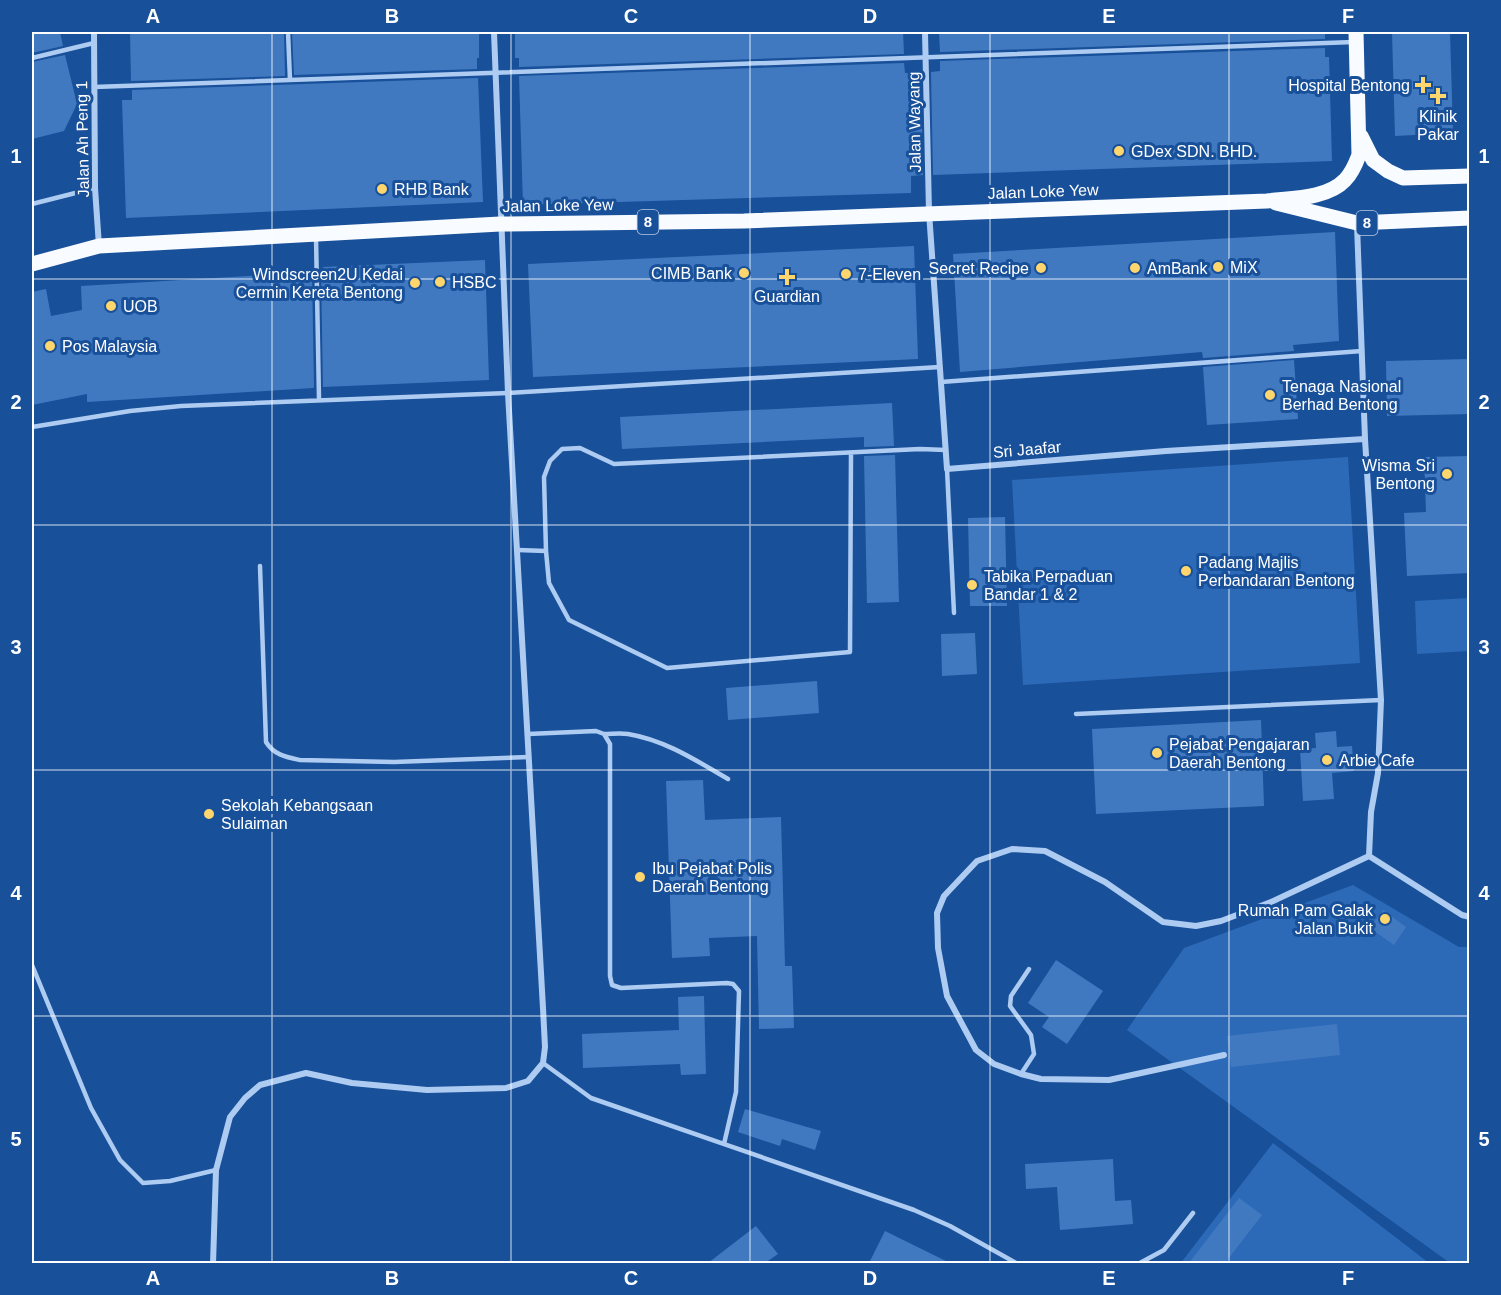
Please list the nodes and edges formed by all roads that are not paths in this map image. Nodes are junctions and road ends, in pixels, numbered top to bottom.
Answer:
1 (94, 32) edge
2 (288, 32) edge
3 (494, 32) edge
4 (925, 32) edge
5 (1356, 37) edge
6 (94, 43) junction
7 (926, 57) junction
8 (32, 58) edge
9 (496, 72) junction
10 (290, 80) junction
11 (94, 87) junction
12 (1359, 133) junction
13 (1470, 176) edge
14 (95, 188) junction
15 (1267, 201) junction
16 (32, 204) edge
17 (929, 212) junction
18 (1470, 218) edge
19 (1357, 223) junction
20 (500, 224) junction
21 (315, 234) junction
22 (99, 246) junction
23 (32, 264) edge
24 (1362, 351) junction
25 (940, 367) junction
26 (941, 382) junction
27 (508, 393) junction
28 (319, 399) junction
29 (32, 427) edge
30 (1365, 439) junction
31 (946, 450) junction
32 (850, 453) junction
33 (947, 469) junction
34 (518, 550) junction
35 (546, 551) junction
36 (260, 566) dead end
37 (954, 613) dead end
38 (1381, 700) junction
39 (1076, 714) dead end
40 (604, 734) junction
41 (528, 735) junction
42 (529, 757) junction
43 (728, 779) dead end
44 (1369, 856) junction
45 (1470, 917) edge
46 (32, 965) edge
47 (1029, 969) dead end
48 (1224, 1055) dead end
49 (543, 1063) junction
50 (1021, 1074) junction
51 (724, 1144) junction
52 (216, 1170) junction
53 (1193, 1213) dead end
54 (213, 1263) edge
55 (1018, 1263) edge
56 (1138, 1263) edge

1 - 6 street, Jalan Ah Peng 1
2 - 10 lane
3 - 9 street
4 - 7 street, Jalan Wayang
5 - 7 lane
5 - 12 main road
6 - 8 lane
6 - 11 street, Jalan Ah Peng 1
7 - 9 lane
7 - 17 street, Jalan Wayang
9 - 10 lane
9 - 20 street
10 - 11 lane
11 - 14 street, Jalan Ah Peng 1
12 - 13 main road
12 - 15 main road
14 - 16 lane
14 - 22 street, Jalan Ah Peng 1
15 - 17 main road, Jalan Loke Yew / 8
15 - 19 main road, 8
17 - 20 main road, Jalan Loke Yew / 8
17 - 25 street
18 - 19 main road, 8
19 - 24 street
20 - 21 main road, Jalan Loke Yew / 8
20 - 27 street
21 - 22 main road, Jalan Loke Yew / 8
21 - 28 lane
22 - 23 main road, Jalan Loke Yew / 8
24 - 26 lane
24 - 30 street
25 - 26 street
25 - 27 lane
26 - 31 street
27 - 28 lane
27 - 34 street
28 - 29 lane
30 - 33 street, Sri Jaafar
30 - 38 street
31 - 32 lane
31 - 33 street
32 - 35 lane
32 - 35 lane
33 - 37 lane
34 - 35 lane
34 - 41 street
36 - 42 lane
38 - 39 lane
38 - 44 street
40 - 41 lane
40 - 43 lane
40 - 51 lane
41 - 42 street
42 - 49 street
44 - 45 street
44 - 50 street
46 - 52 lane
47 - 50 lane
48 - 50 street
49 - 51 lane
49 - 52 street
51 - 55 lane
52 - 54 street
53 - 56 lane

